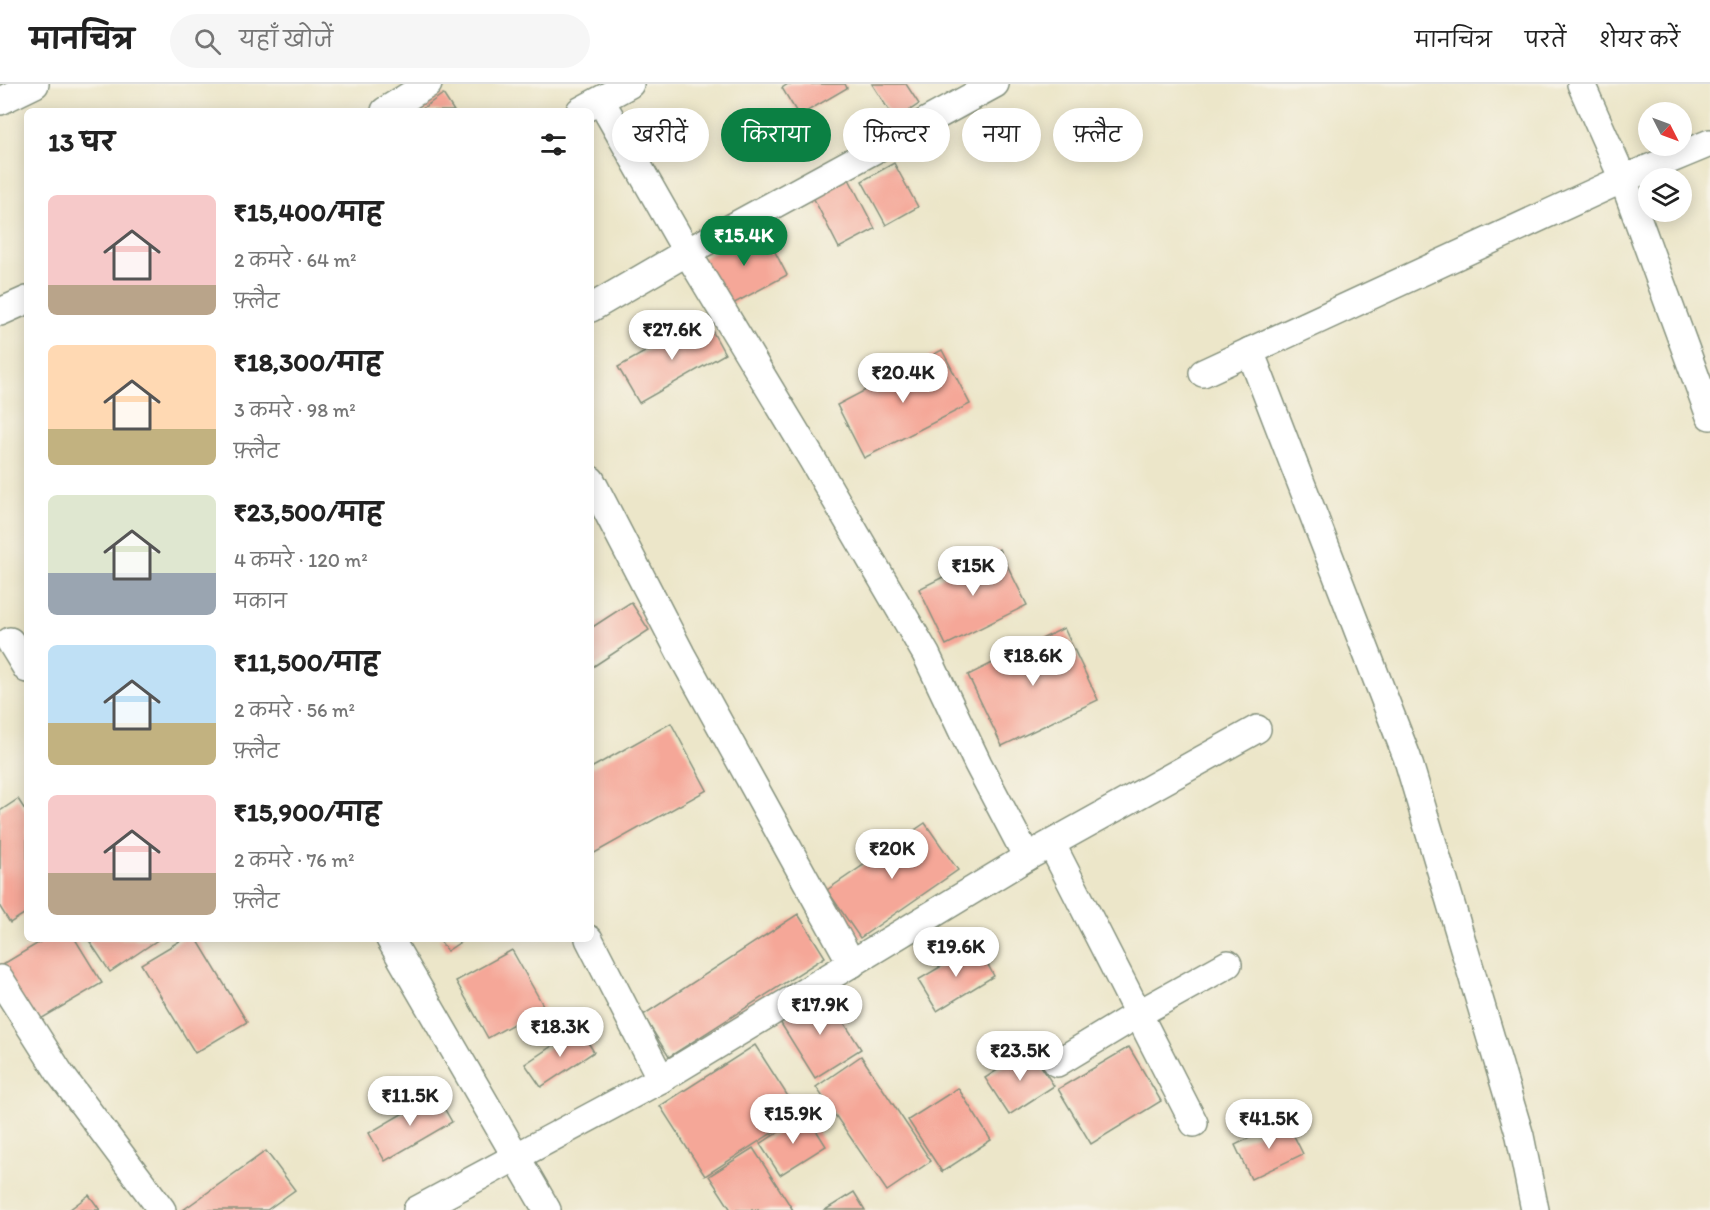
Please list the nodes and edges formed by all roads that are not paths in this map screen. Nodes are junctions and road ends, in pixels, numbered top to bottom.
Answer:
1 (35, 84) edge
2 (428, 84) edge
3 (630, 84) edge
4 (995, 84) edge
5 (1581, 84) edge
6 (0, 101) edge
7 (590, 106) edge
8 (390, 108) edge
9 (594, 112) edge
10 (1710, 143) edge
11 (1623, 179) junction
12 (687, 252) junction
13 (24, 301) edge
14 (594, 306) edge
15 (0, 312) edge
16 (1250, 351) junction
17 (1203, 373) dead end
18 (1710, 416) edge
19 (594, 486) edge
20 (12, 639) edge
21 (24, 663) edge
22 (1257, 729) dead end
23 (1052, 845) junction
24 (1027, 858) junction
25 (392, 942) edge
26 (591, 942) edge
27 (852, 964) junction
28 (1228, 964) dead end
29 (0, 979) edge
30 (1138, 1014) junction
31 (1057, 1063) dead end
32 (661, 1079) junction
33 (1194, 1123) dead end
34 (515, 1158) junction
35 (162, 1210) edge
36 (417, 1210) edge
37 (547, 1210) edge
38 (1534, 1210) edge

1 - 6 street
2 - 8 street
3 - 7 street
4 - 12 street
5 - 11 street
9 - 12 street
10 - 11 street
11 - 16 street
11 - 18 street
12 - 14 street
12 - 24 street
13 - 15 street
16 - 17 street
16 - 38 street
19 - 27 street
20 - 21 street
22 - 23 street
23 - 24 street
23 - 30 street
24 - 27 street
25 - 34 street
26 - 32 street
27 - 32 street
28 - 30 street
29 - 35 street
30 - 31 street
30 - 33 street
32 - 34 street
34 - 36 street
34 - 37 street

